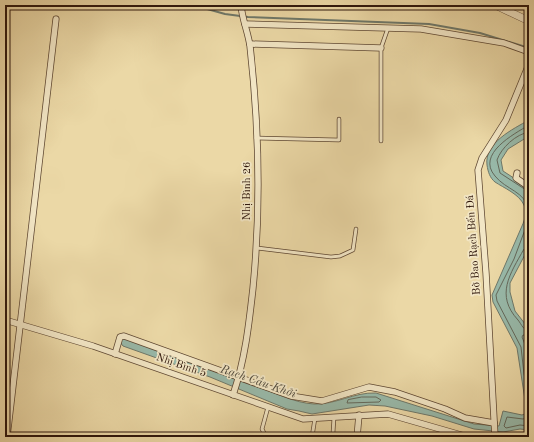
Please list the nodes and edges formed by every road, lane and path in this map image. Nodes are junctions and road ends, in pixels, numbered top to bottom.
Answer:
1 (241, 5) edge
2 (495, 5) edge
3 (56, 19) dead end
4 (244, 22) junction
5 (529, 22) edge
6 (388, 27) junction
7 (250, 44) junction
8 (381, 48) junction
9 (529, 52) edge
10 (529, 64) edge
11 (339, 119) dead end
12 (256, 138) junction
13 (381, 141) dead end
14 (517, 172) dead end
15 (529, 187) edge
16 (356, 229) dead end
17 (257, 248) junction
18 (5, 320) edge
19 (20, 325) junction
20 (115, 354) junction
21 (239, 377) junction
22 (234, 393) junction
23 (268, 407) junction
24 (360, 415) junction
25 (334, 417) junction
26 (315, 418) junction
27 (495, 424) junction
28 (496, 435) edge
29 (7, 437) edge
30 (266, 437) edge
31 (312, 437) edge
32 (338, 437) edge
33 (357, 437) edge
34 (468, 437) edge

1 - 4 street, Nhị Bình 26
2 - 5 street
3 - 19 street
4 - 6 street
4 - 7 street, Nhị Bình 26
6 - 8 lane
6 - 9 street
7 - 8 street
7 - 12 street, Nhị Bình 26
8 - 13 lane
10 - 27 street, Bờ Bao Rạch Bến Đá
11 - 12 lane
12 - 17 street, Nhị Bình 26
14 - 15 street
16 - 17 lane
17 - 21 street, Nhị Bình 26
18 - 19 street, Nhị Bình 5
19 - 20 street, Nhị Bình 5
19 - 29 street
20 - 21 street
20 - 22 street, Nhị Bình 5
21 - 22 street, Nhị Bình 26
21 - 27 street
22 - 23 street, Nhị Bình 5
23 - 26 street, Nhị Bình 5
23 - 30 lane
24 - 25 street, Nhị Bình 5
24 - 33 street
24 - 34 street, Nhị Bình 5
25 - 26 street, Nhị Bình 5
25 - 32 lane
26 - 31 lane
27 - 28 street, Bờ Bao Rạch Bến Đá

